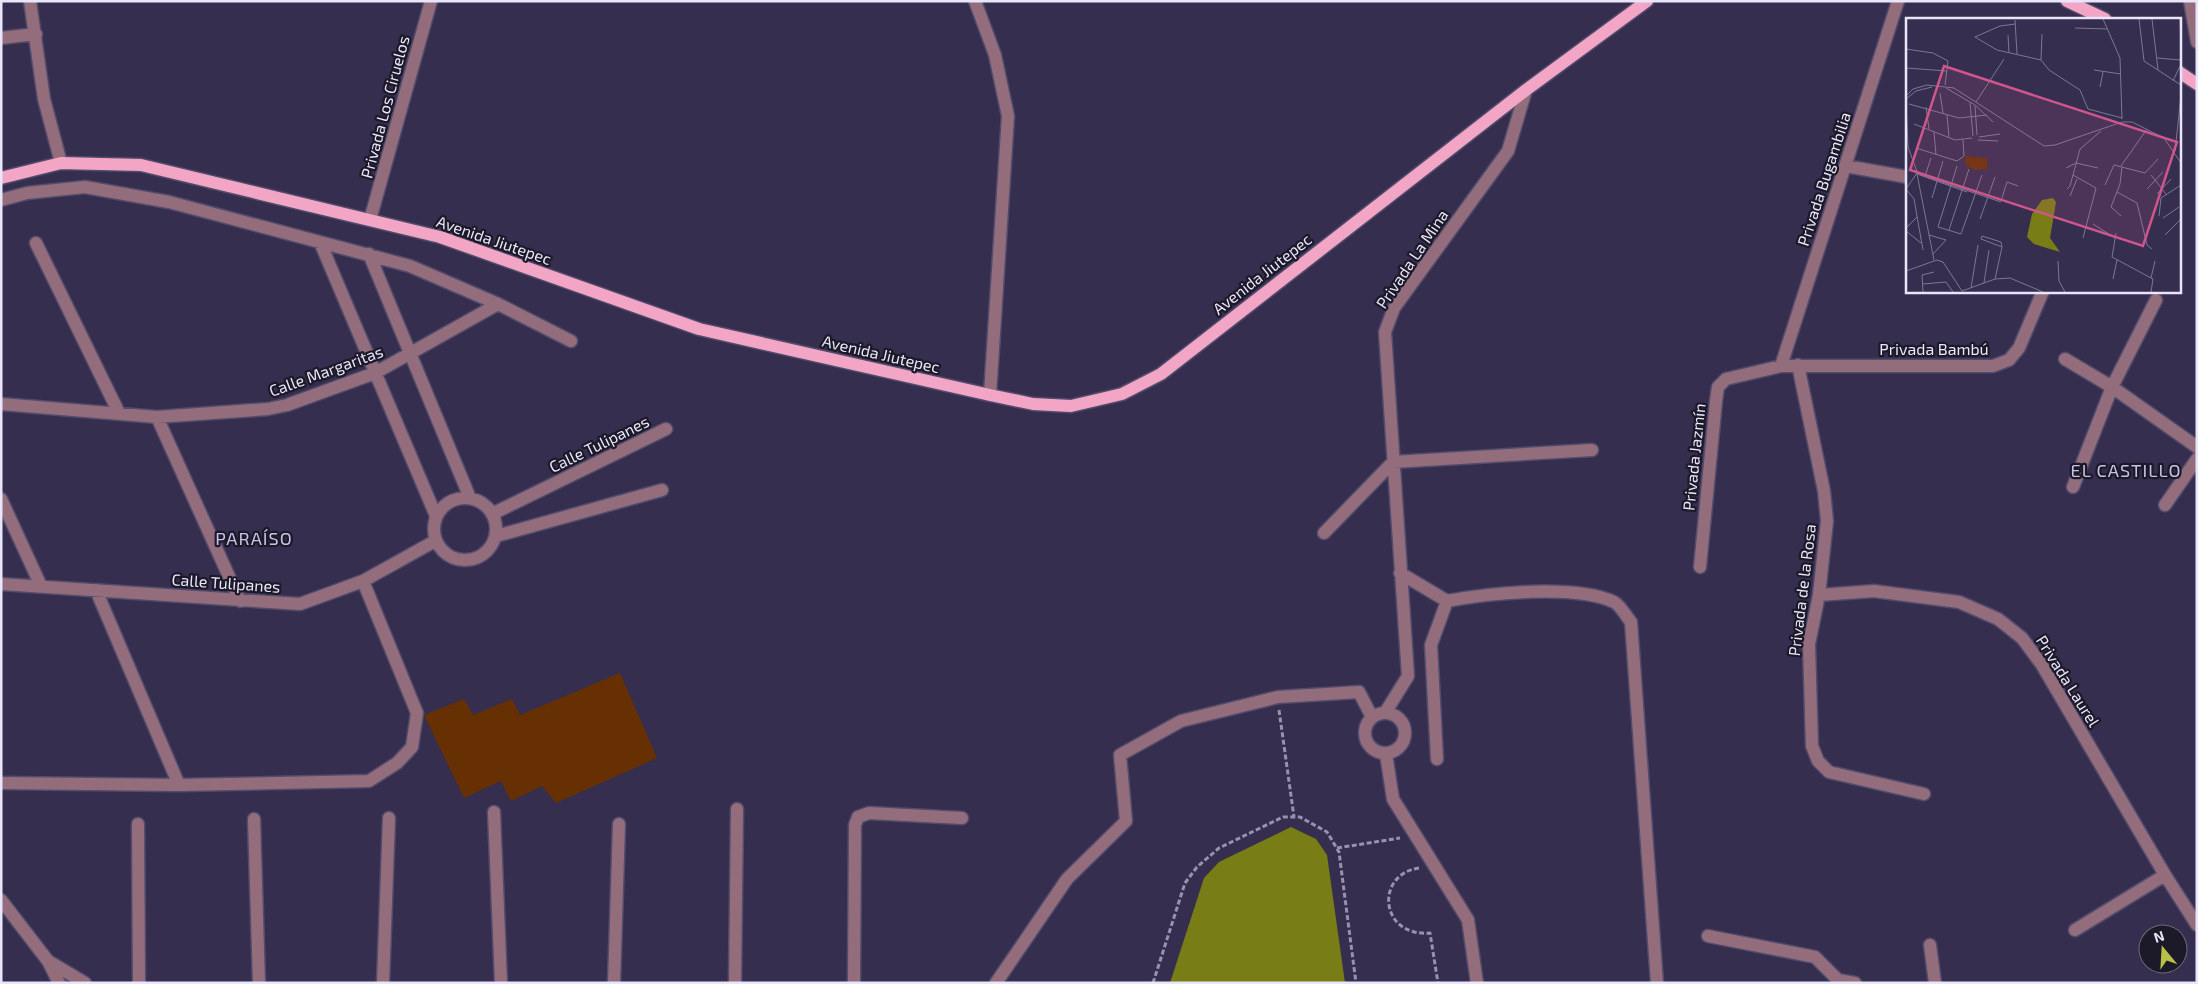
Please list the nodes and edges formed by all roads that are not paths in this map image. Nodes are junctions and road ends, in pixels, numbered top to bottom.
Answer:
1 (30, 1) edge
2 (431, 1) edge
3 (975, 1) edge
4 (1647, 1) edge
5 (1898, 1) edge
6 (2067, 1) edge
7 (2190, 1) edge
8 (2103, 18) edge
9 (36, 34) junction
10 (1, 38) edge
11 (2197, 42) edge
12 (2180, 73) edge
13 (2197, 84) edge
14 (1526, 90) junction
15 (61, 163) junction
16 (1846, 166) junction
17 (1906, 177) edge
18 (1, 178) edge
19 (1, 200) edge
20 (370, 220) junction
21 (320, 242) junction
22 (36, 243) dead end
23 (369, 254) junction
24 (2043, 292) edge
25 (2156, 300) dead end
26 (498, 304) junction
27 (571, 341) dead end
28 (410, 355) junction
29 (2064, 359) dead end
30 (1798, 365) junction
31 (1781, 366) junction
32 (375, 373) junction
33 (2112, 387) junction
34 (990, 395) junction
35 (1, 404) edge
36 (120, 412) junction
37 (157, 417) junction
38 (666, 429) dead end
39 (2197, 447) edge
40 (1592, 450) dead end
41 (2197, 459) edge
42 (1393, 462) junction
43 (2073, 487) dead end
44 (662, 490) dead end
45 (470, 498) junction
46 (1, 499) edge
47 (2166, 505) dead end
48 (492, 514) junction
49 (436, 516) junction
50 (1324, 533) dead end
51 (496, 536) junction
52 (435, 541) junction
53 (1700, 568) dead end
54 (1400, 573) junction
55 (363, 581) junction
56 (1, 584) edge
57 (41, 586) junction
58 (96, 590) junction
59 (1819, 595) junction
60 (240, 601) junction
61 (1447, 601) junction
62 (1385, 713) junction
63 (1372, 717) junction
64 (1386, 754) junction
65 (1437, 759) dead end
66 (1, 783) edge
67 (179, 785) junction
68 (1924, 794) dead end
69 (737, 809) dead end
70 (494, 812) dead end
71 (389, 818) dead end
72 (962, 818) dead end
73 (254, 819) dead end
74 (138, 824) dead end
75 (619, 824) dead end
76 (2165, 875) junction
77 (1, 900) edge
78 (2197, 925) edge
79 (2075, 930) dead end
80 (1708, 936) dead end
81 (1930, 945) dead end
82 (48, 961) junction
83 (77, 981) edge
84 (59, 983) edge
85 (140, 983) edge
86 (259, 983) edge
87 (383, 983) edge
88 (501, 983) edge
89 (614, 983) edge
90 (735, 983) edge
91 (854, 983) edge
92 (996, 983) edge
93 (1477, 983) edge
94 (1657, 983) edge
95 (1855, 983) edge
96 (1935, 983) edge

1 - 9 street
2 - 20 street, Privada Los Ciruelos
3 - 34 street
4 - 14 main road, Avenida Jiutepec
5 - 16 street, Privada Bugambilia
6 - 8 main road
7 - 11 street
9 - 10 street
9 - 15 street
12 - 13 main road
14 - 34 main road, Avenida Jiutepec
14 - 42 street, Privada La Mina
15 - 18 main road, Avenida Jiutepec
15 - 20 main road, Avenida Jiutepec
16 - 17 street
16 - 31 street, Privada Bugambilia
19 - 21 street
20 - 34 main road, Avenida Jiutepec
21 - 23 street
21 - 32 street
22 - 36 street
23 - 26 street
23 - 28 street
24 - 30 street, Privada Bambú
25 - 33 street
26 - 27 street
26 - 28 street, Calle Margaritas
28 - 32 street, Calle Margaritas
28 - 45 street
29 - 33 street
30 - 31 street, Privada Bambú
30 - 59 street, Privada de la Rosa
31 - 53 street, Privada Jazmín
32 - 37 street, Calle Margaritas
32 - 49 street
33 - 39 street
33 - 43 street
35 - 36 street
36 - 37 street, Calle Margaritas
37 - 60 street
38 - 48 street, Calle Tulipanes
40 - 42 street
41 - 47 street
42 - 50 street
42 - 54 street, Privada La Mina
44 - 51 street
45 - 48 street
45 - 49 street
46 - 57 street
48 - 51 street
49 - 52 street
51 - 52 street
52 - 55 street, Calle Tulipanes
54 - 61 street
54 - 62 street, Privada La Mina
55 - 60 street, Calle Tulipanes
55 - 67 street
56 - 57 street, Calle Tulipanes
57 - 58 street, Calle Tulipanes
58 - 60 street, Calle Tulipanes
58 - 67 street
59 - 68 street, Privada de la Rosa
59 - 76 street, Privada Laurel
61 - 65 street
61 - 94 street
62 - 63 street
62 - 64 street
63 - 64 street
63 - 92 street
64 - 93 street
66 - 67 street
69 - 90 street
70 - 88 street
71 - 87 street
72 - 91 street
73 - 86 street
74 - 85 street
75 - 89 street
76 - 78 street, Privada Laurel
76 - 79 street
77 - 82 street
80 - 95 street
81 - 96 street
82 - 83 street
82 - 84 street

